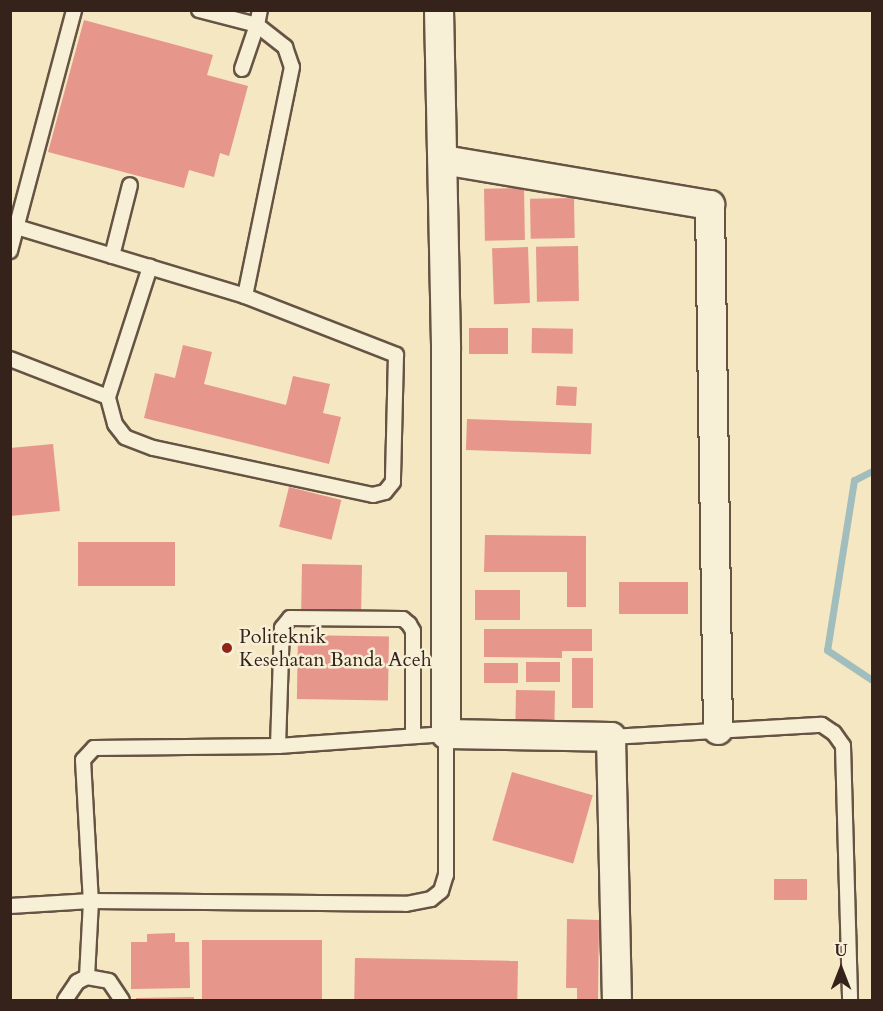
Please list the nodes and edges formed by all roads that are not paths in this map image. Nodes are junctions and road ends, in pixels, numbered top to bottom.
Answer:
1 (74, 10) edge
2 (199, 10) edge
3 (260, 10) edge
4 (439, 10) edge
5 (257, 25) junction
6 (242, 69) dead end
7 (443, 160) junction
8 (130, 185) dead end
9 (14, 226) edge
10 (10, 251) edge
11 (112, 256) junction
12 (150, 267) junction
13 (245, 296) junction
14 (10, 359) edge
15 (108, 397) junction
16 (718, 730) junction
17 (447, 734) junction
18 (413, 736) junction
19 (611, 737) junction
20 (278, 746) junction
21 (91, 900) junction
22 (10, 906) edge
23 (87, 977) junction
24 (65, 1000) edge
25 (122, 1000) edge
26 (617, 1000) edge
27 (850, 1000) edge

1 - 9 lane
2 - 5 lane
3 - 5 lane
4 - 7 street
5 - 6 lane
5 - 13 lane
7 - 16 street
7 - 17 street
8 - 11 lane
9 - 10 lane
9 - 11 lane
11 - 12 lane
12 - 13 lane
12 - 15 lane
13 - 15 lane
14 - 15 lane
16 - 19 lane
16 - 27 lane
17 - 18 lane
17 - 19 street
17 - 21 lane
18 - 20 lane
18 - 20 lane
19 - 26 street
20 - 21 lane
21 - 22 lane
21 - 23 lane
23 - 24 lane
23 - 25 lane

